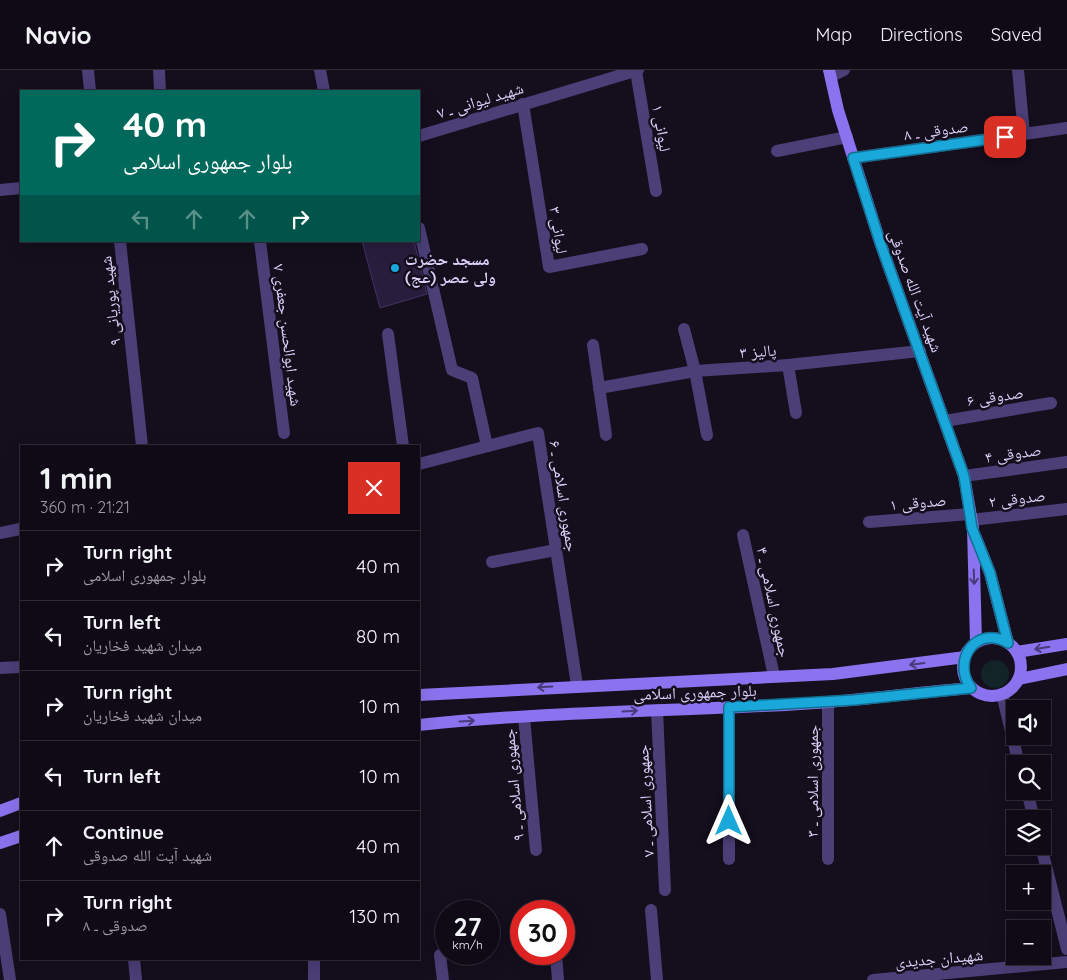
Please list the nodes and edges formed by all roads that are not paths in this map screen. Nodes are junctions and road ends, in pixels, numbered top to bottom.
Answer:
1 (88, 70) edge
2 (159, 70) edge
3 (320, 70) edge
4 (637, 70) edge
5 (844, 70) edge
6 (1018, 70) edge
7 (830, 73) edge
8 (90, 90) edge
9 (160, 90) edge
10 (324, 90) edge
11 (523, 104) junction
12 (1067, 128) edge
13 (1024, 134) junction
14 (420, 136) edge
15 (847, 137) junction
16 (777, 151) dead end
17 (853, 158) junction
18 (20, 188) edge
19 (0, 190) edge
20 (656, 191) dead end
21 (420, 232) edge
22 (120, 242) edge
23 (260, 242) edge
24 (642, 249) dead end
25 (684, 329) dead end
26 (388, 334) dead end
27 (593, 345) dead end
28 (920, 351) junction
29 (788, 365) junction
30 (694, 371) junction
31 (599, 388) junction
32 (1051, 403) dead end
33 (796, 412) dead end
34 (945, 421) junction
35 (284, 433) dead end
36 (606, 435) dead end
37 (707, 435) dead end
38 (142, 445) edge
39 (403, 445) edge
40 (487, 446) junction
41 (1067, 462) edge
42 (420, 464) edge
43 (964, 476) junction
44 (1067, 509) edge
45 (971, 521) junction
46 (869, 522) dead end
47 (20, 529) edge
48 (0, 532) edge
49 (743, 534) dead end
50 (556, 550) junction
51 (492, 562) dead end
52 (976, 642) junction
53 (1067, 644) edge
54 (1012, 647) junction
55 (965, 657) junction
56 (20, 667) edge
57 (0, 668) edge
58 (1067, 669) edge
59 (774, 676) junction
60 (1018, 679) junction
61 (577, 686) junction
62 (971, 688) junction
63 (1002, 694) junction
64 (420, 695) edge
65 (828, 702) junction
66 (729, 707) junction
67 (657, 710) junction
68 (524, 718) junction
69 (420, 725) edge
70 (1018, 755) edge
71 (20, 803) edge
72 (0, 810) edge
73 (20, 836) edge
74 (0, 843) edge
75 (536, 850) dead end
76 (1043, 855) edge
77 (729, 859) dead end
78 (828, 859) dead end
79 (665, 890) dead end
80 (651, 910) dead end
81 (0, 914) edge
82 (1067, 949) edge
83 (134, 960) edge
84 (314, 960) edge
85 (1067, 962) edge
86 (441, 965) edge
87 (557, 965) edge
88 (1005, 974) edge
89 (10, 980) edge
90 (136, 980) edge
91 (314, 980) edge
92 (443, 980) edge
93 (558, 980) edge
94 (657, 980) edge
95 (873, 980) edge

1 - 8 street
2 - 9 street
3 - 10 street
4 - 11 street, شهید لیوانی ـ ۷
4 - 20 street, لیوانی ۱
5 - 7 street
6 - 13 street
7 - 15 main road, شهید آیت الله صدوقی
11 - 14 street, شهید لیوانی ـ ۷
11 - 24 street, لیوانی ۳
12 - 13 street, صدوقی ـ ۸
13 - 17 street, صدوقی ـ ۸
15 - 16 street
15 - 17 main road, شهید آیت الله صدوقی
17 - 28 main road, شهید آیت الله صدوقی
18 - 19 street
21 - 40 street
22 - 38 street, شهید پوریانی ۹
23 - 35 street, شهید ابوالحسن جعفری ۷
25 - 30 street
26 - 39 street
27 - 31 street
28 - 29 street, پالیز ۳
28 - 34 main road, شهید آیت الله صدوقی
29 - 30 street, پالیز ۳
29 - 33 street
30 - 31 street, پالیز ۳
30 - 37 street
31 - 36 street
32 - 34 street, صدوقی ۶
34 - 43 main road, شهید آیت الله صدوقی
40 - 42 street, جمهوری اسلامی ـ ۶
40 - 50 street, جمهوری اسلامی ـ ۶
41 - 43 street, صدوقی ۴
43 - 45 main road, شهید آیت الله صدوقی
44 - 45 street, صدوقی ۲
45 - 46 street, صدوقی ۱
45 -> 52 main road, شهید آیت الله صدوقی
45 - 54 main road
47 - 48 street
49 - 59 street, جمهوری اسلامی ـ ۴
50 - 51 street
50 - 61 street, جمهوری اسلامی ـ ۶
52 - 54 main road
52 - 55 main road
53 -> 54 main road
54 - 60 main road
55 -> 59 main road, بلوار جمهوری اسلامی
55 - 62 main road
56 - 57 street
58 - 60 main road
59 - 61 main road, بلوار جمهوری اسلامی
60 - 63 main road
61 -> 64 main road, بلوار جمهوری اسلامی
62 - 63 main road
62 - 65 main road, بلوار جمهوری اسلامی
63 - 70 street
65 - 66 main road, بلوار جمهوری اسلامی
65 - 78 street, جمهوری اسلامی ـ ۳
66 - 67 main road, بلوار جمهوری اسلامی
66 - 77 street
68 -> 67 main road, بلوار جمهوری اسلامی
67 - 79 street, جمهوری اسلامی ـ ۷
69 -> 68 main road, بلوار جمهوری اسلامی
68 - 75 street, جمهوری اسلامی ـ ۹
71 - 72 main road
73 - 74 main road
76 - 82 street
80 - 94 street
81 - 89 street
83 - 90 street
84 - 91 street
85 - 88 street, شهیدان جدیدی
86 - 92 street
87 - 93 street
88 - 95 street, شهیدان جدیدی

